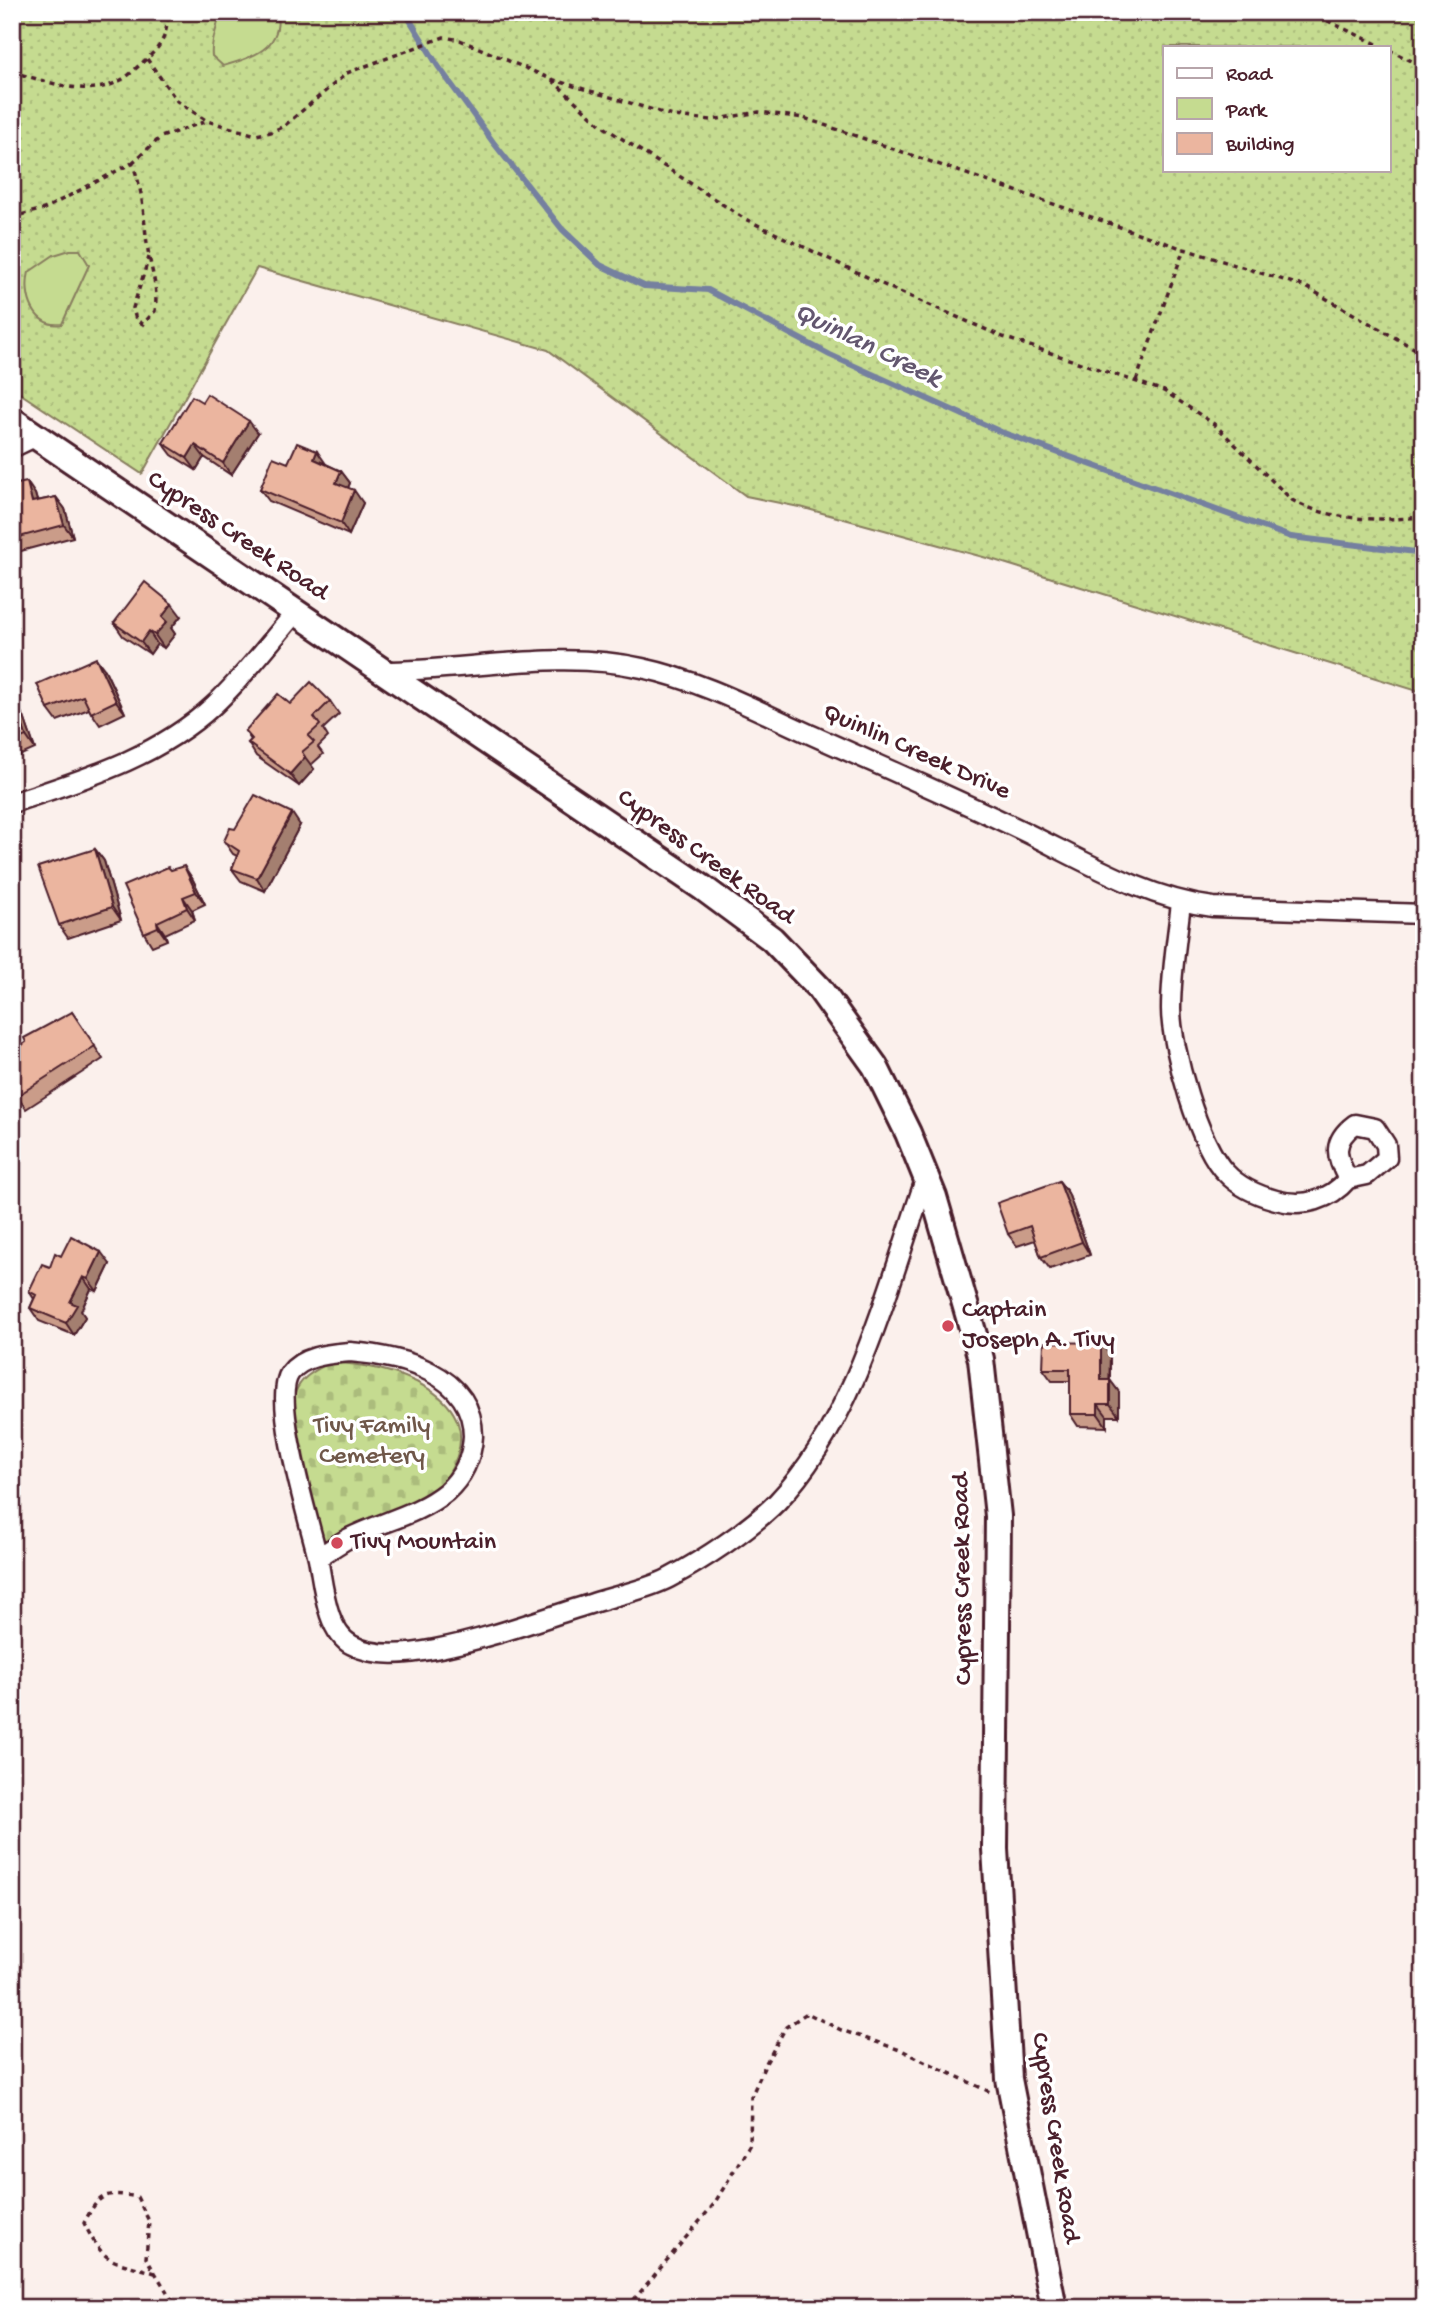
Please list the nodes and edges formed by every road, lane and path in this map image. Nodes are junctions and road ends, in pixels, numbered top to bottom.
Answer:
1 (168, 12) edge
2 (1309, 12) edge
3 (1381, 46) edge
4 (1390, 50) edge
5 (147, 59) junction
6 (1424, 67) edge
7 (12, 72) edge
8 (551, 79) junction
9 (207, 121) junction
10 (132, 163) junction
11 (12, 217) edge
12 (1184, 249) junction
13 (149, 257) junction
14 (1424, 354) edge
15 (1136, 381) junction
16 (12, 420) edge
17 (35, 437) junction
18 (12, 448) edge
19 (1422, 517) edge
20 (1424, 537) edge
21 (296, 612) junction
22 (383, 671) junction
23 (12, 803) edge
24 (1181, 903) junction
25 (1424, 914) edge
26 (926, 1177) junction
27 (1348, 1179) dead end
28 (318, 1558) junction
29 (1014, 2104) junction
30 (156, 2273) junction
31 (177, 2308) edge
32 (627, 2308) edge
33 (1054, 2308) edge

1 - 5 path
2 - 3 path
4 - 6 path
5 - 7 path
5 - 9 path
8 - 9 path
8 - 12 path
8 - 15 path
9 - 10 path
10 - 11 path
10 - 13 path
12 - 14 path
12 - 15 path
13 - 13 path
15 - 19 path
16 - 17 main road, Cypress Creek Road
17 - 18 street
17 - 21 main road, Cypress Creek Road
19 - 20 path
21 - 22 main road, Cypress Creek Road
21 - 23 street
22 - 24 street, Quinlin Creek Drive
22 - 26 main road, Cypress Creek Road
24 - 25 street, Quinlin Creek Drive
24 - 27 street
26 - 28 street
26 - 29 main road, Cypress Creek Road
28 - 28 street
29 - 32 path
29 - 33 main road, Cypress Creek Road
30 - 30 path
30 - 31 path

